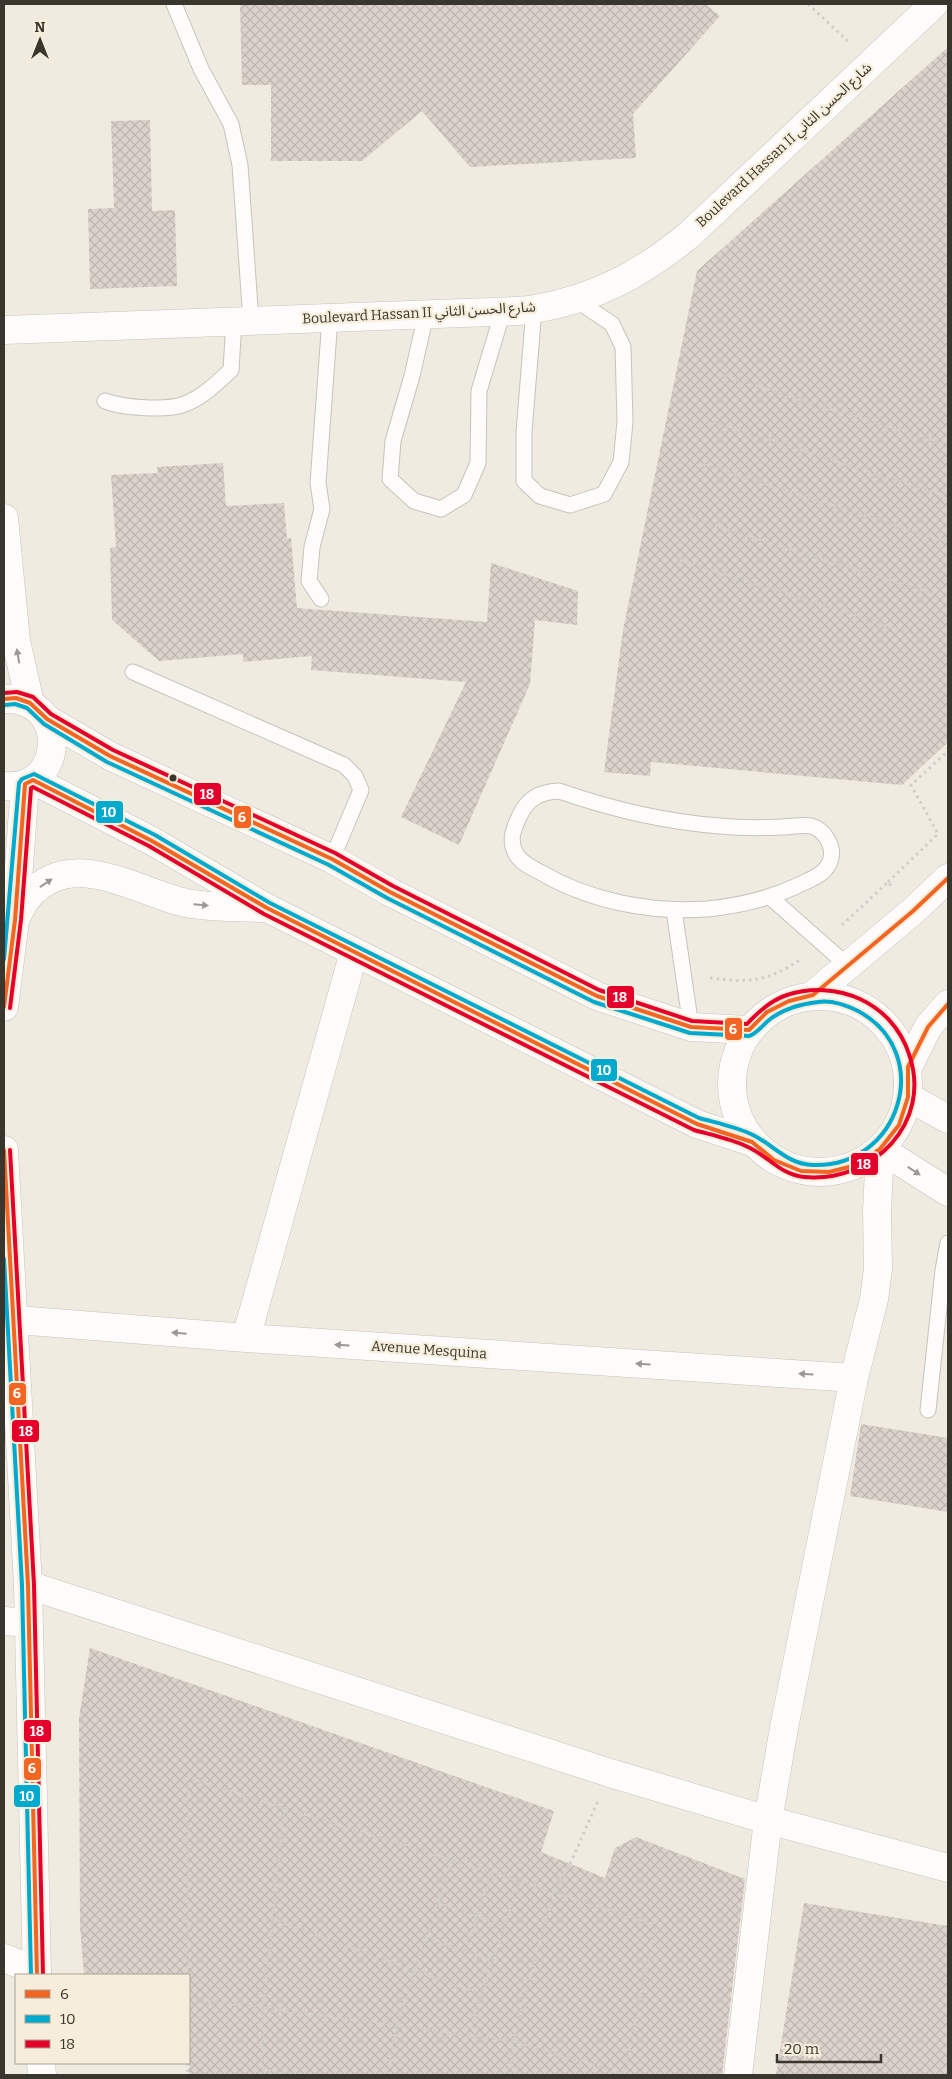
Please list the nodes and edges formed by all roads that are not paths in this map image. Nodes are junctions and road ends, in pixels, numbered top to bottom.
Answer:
1 (174, 4) edge
2 (934, 4) edge
3 (576, 300) junction
4 (534, 309) junction
5 (503, 311) junction
6 (426, 314) junction
7 (330, 318) junction
8 (242, 321) junction
9 (4, 330) edge
10 (105, 401) dead end
11 (4, 518) edge
12 (321, 599) dead end
13 (133, 672) dead end
14 (27, 707) edge
15 (21, 783) edge
16 (332, 859) junction
17 (948, 878) edge
18 (770, 896) junction
19 (267, 908) junction
20 (674, 910) junction
21 (15, 920) junction
22 (354, 952) junction
23 (848, 966) junction
24 (813, 995) junction
25 (948, 1004) edge
26 (4, 1007) edge
27 (691, 1027) junction
28 (749, 1030) junction
29 (908, 1067) junction
30 (908, 1097) junction
31 (948, 1119) edge
32 (752, 1142) junction
33 (880, 1149) junction
34 (4, 1150) edge
35 (948, 1192) edge
36 (948, 1243) edge
37 (8, 1319) edge
38 (246, 1338) junction
39 (854, 1378) junction
40 (928, 1410) dead end
41 (28, 1585) junction
42 (16, 1622) edge
43 (768, 1820) junction
44 (948, 1868) edge
45 (4, 1958) edge
46 (37, 1973) edge
47 (738, 2075) edge

1 - 8 lane
2 - 3 street, Boulevard Hassan II شارع الحسن الثاني
3 - 4 street, Boulevard Hassan II شارع الحسن الثاني
3 - 4 lane
4 - 5 street, Boulevard Hassan II شارع الحسن الثاني
5 - 6 street, Boulevard Hassan II شارع الحسن الثاني
5 - 6 lane
6 - 7 street, Boulevard Hassan II شارع الحسن الثاني
7 - 8 street, Boulevard Hassan II شارع الحسن الثاني
7 - 12 lane
8 - 9 street, Boulevard Hassan II شارع الحسن الثاني
8 - 10 lane
14 -> 11 street
13 - 16 lane
14 - 15 street
14 - 16 street
15 - 19 street
15 - 21 street
16 - 27 street
17 - 23 street
18 - 20 lane
18 - 20 lane
18 - 23 lane
21 -> 19 street
19 - 22 street
20 - 27 lane
21 - 26 street
22 - 32 street
22 - 38 street
23 - 24 street
24 - 28 street
24 - 29 street
25 - 29 street
27 - 28 street
28 - 32 street
29 - 30 street
30 - 31 street
30 - 33 street
32 - 33 street
33 -> 35 street
33 - 39 street
34 - 37 street
36 - 40 lane
38 -> 37 street, Avenue Mesquina
37 - 41 street
39 -> 38 street, Avenue Mesquina
39 - 43 street
41 - 42 street
41 - 43 street
42 - 46 street
43 - 44 street
43 - 47 street
45 - 46 street

